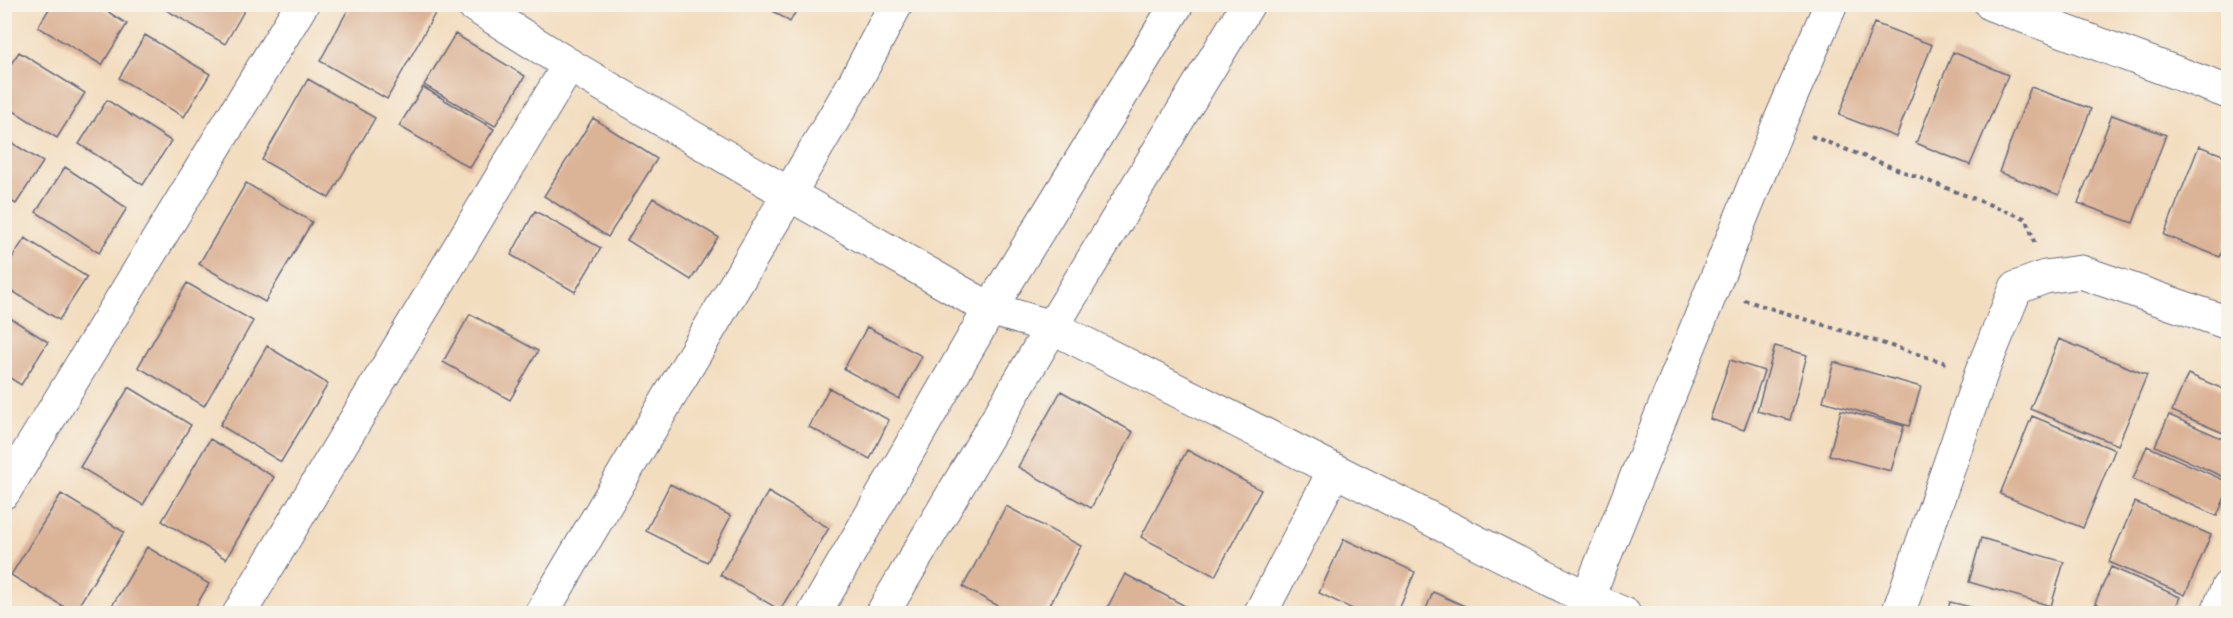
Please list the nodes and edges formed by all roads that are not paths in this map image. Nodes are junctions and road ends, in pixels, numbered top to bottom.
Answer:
1 (302, 4) edge
2 (472, 4) edge
3 (896, 4) edge
4 (1177, 4) edge
5 (1248, 4) edge
6 (1831, 4) edge
7 (1991, 4) edge
8 (2057, 15) edge
9 (569, 65) junction
10 (2229, 92) edge
11 (789, 194) junction
12 (990, 309) junction
13 (2229, 323) edge
14 (1052, 327) junction
15 (1334, 471) junction
16 (4, 492) edge
17 (2229, 587) edge
18 (1584, 606) edge
19 (239, 614) edge
20 (541, 614) edge
21 (814, 614) edge
22 (882, 614) edge
23 (1260, 614) edge
24 (1624, 614) edge
25 (1898, 614) edge
26 (2217, 614) edge

1 - 16 street
2 - 9 street
3 - 11 street
4 - 12 street
5 - 14 street
6 - 18 street
7 - 8 street
8 - 10 street
9 - 11 street
9 - 19 street
11 - 12 street
11 - 20 street
12 - 14 street
12 - 21 street
13 - 25 street
14 - 15 street
14 - 22 street
15 - 18 street
15 - 23 street
17 - 26 street
18 - 24 street

